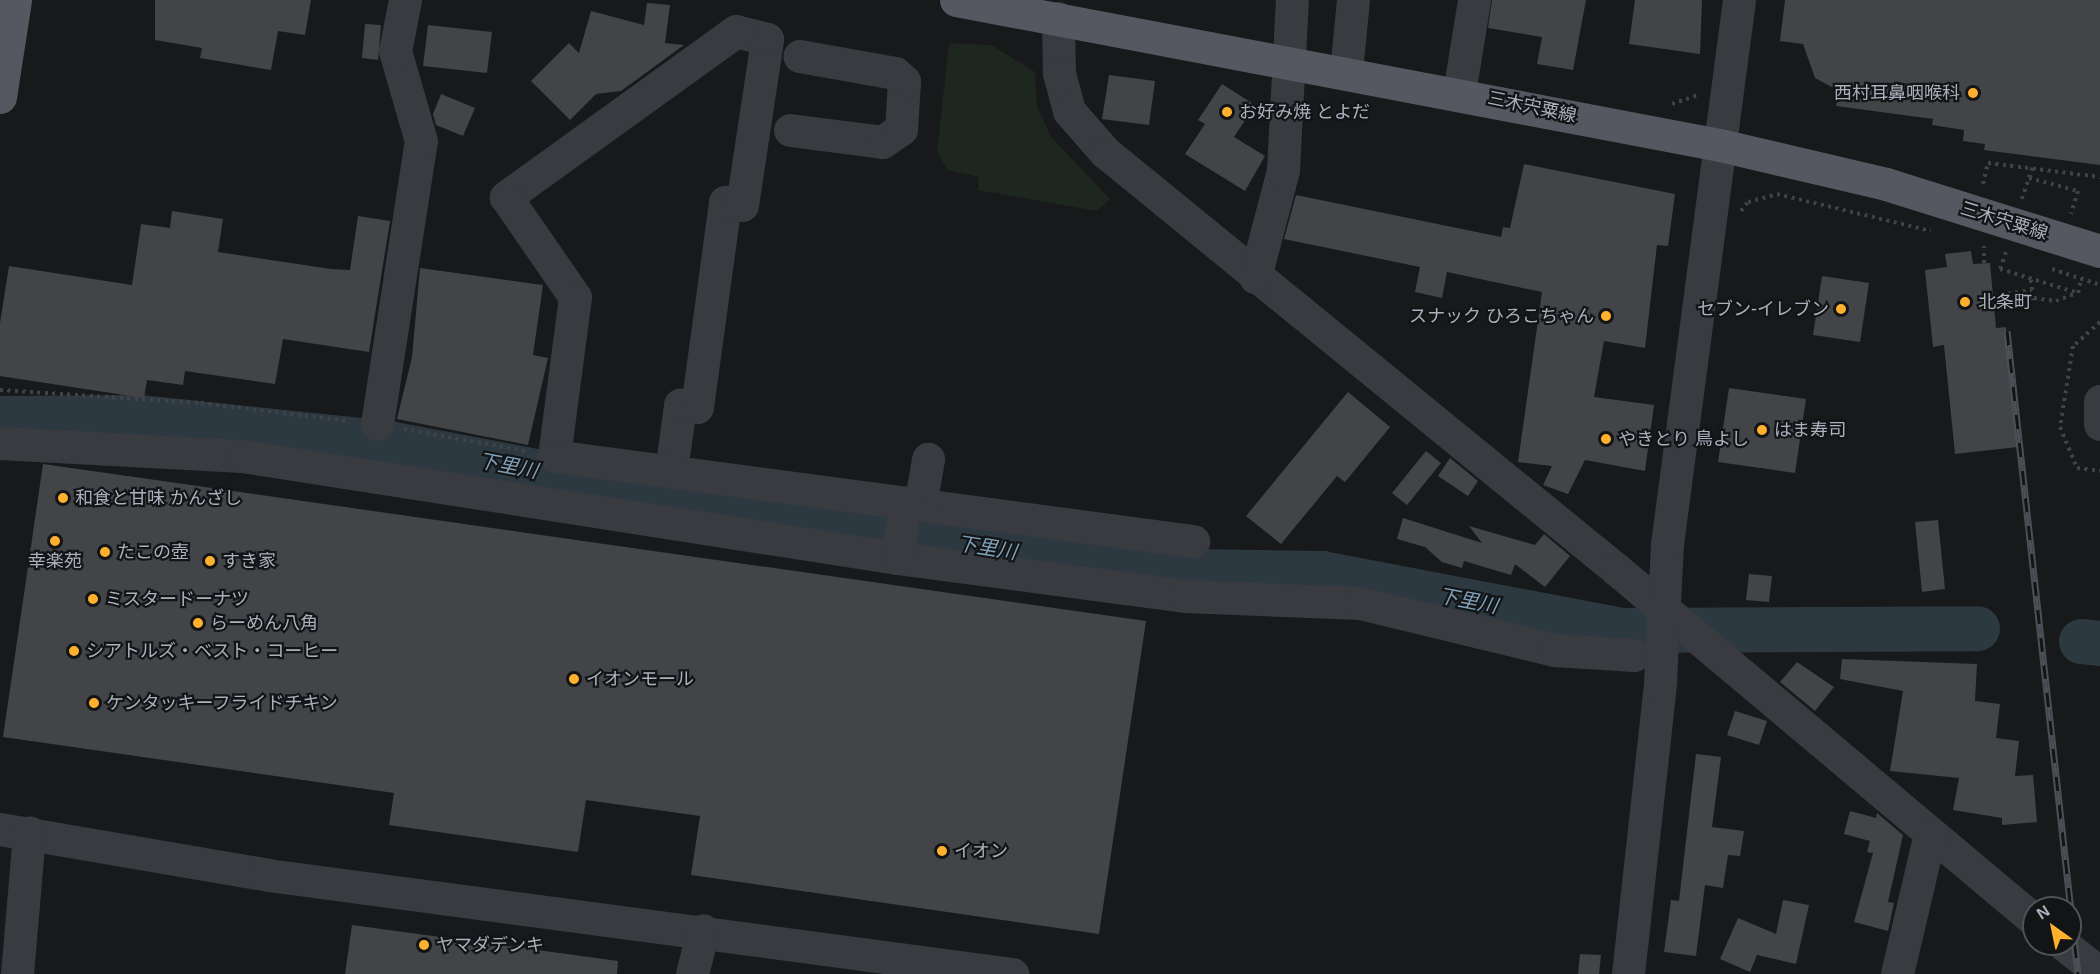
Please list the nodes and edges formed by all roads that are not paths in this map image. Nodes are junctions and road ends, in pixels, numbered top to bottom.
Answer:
1 (15, 0) edge
2 (405, 0) edge
3 (956, 0) edge
4 (1292, 0) edge
5 (1353, 0) edge
6 (1474, 0) edge
7 (1739, 0) edge
8 (1058, 18) junction
9 (800, 56) dead end
10 (1287, 62) junction
11 (1346, 71) junction
12 (1459, 93) junction
13 (0, 97) edge
14 (790, 130) dead end
15 (1720, 145) junction
16 (2100, 251) edge
17 (1255, 277) junction
18 (2100, 401) edge
19 (377, 424) road end
20 (2100, 424) edge
21 (0, 443) edge
22 (928, 459) dead end
23 (663, 470) junction
24 (913, 505) junction
25 (646, 521) junction
26 (1193, 541) dead end
27 (897, 558) junction
28 (1663, 609) junction
29 (1634, 655) dead end
30 (15, 831) edge
31 (1930, 832) junction
32 (2022, 910) edge
33 (703, 930) junction
34 (2078, 956) edge
35 (17, 974) edge
36 (692, 974) edge
37 (1012, 974) edge
38 (1628, 974) edge
39 (1897, 974) edge
40 (2100, 974) edge

1 - 13 main road
2 - 19 street
3 - 8 main road, 三木宍粟線
4 - 10 street
5 - 11 street
6 - 12 street
7 - 15 street
8 - 10 main road, 三木宍粟線
8 - 17 street
9 - 14 street
10 - 11 main road, 三木宍粟線
10 - 17 street
11 - 12 main road, 三木宍粟線
12 - 15 main road, 三木宍粟線
15 - 16 main road, 三木宍粟線
15 - 28 street
17 - 28 street
18 - 20 street
21 - 25 street
22 - 24 street
23 - 23 street
23 - 24 street
23 - 25 street
24 - 26 street
24 - 27 street
25 - 27 street
27 - 29 street
28 - 31 street
28 - 38 street
30 - 33 street
30 - 35 street
31 - 32 street
31 - 39 street
33 - 36 street
33 - 37 street
34 - 40 street

